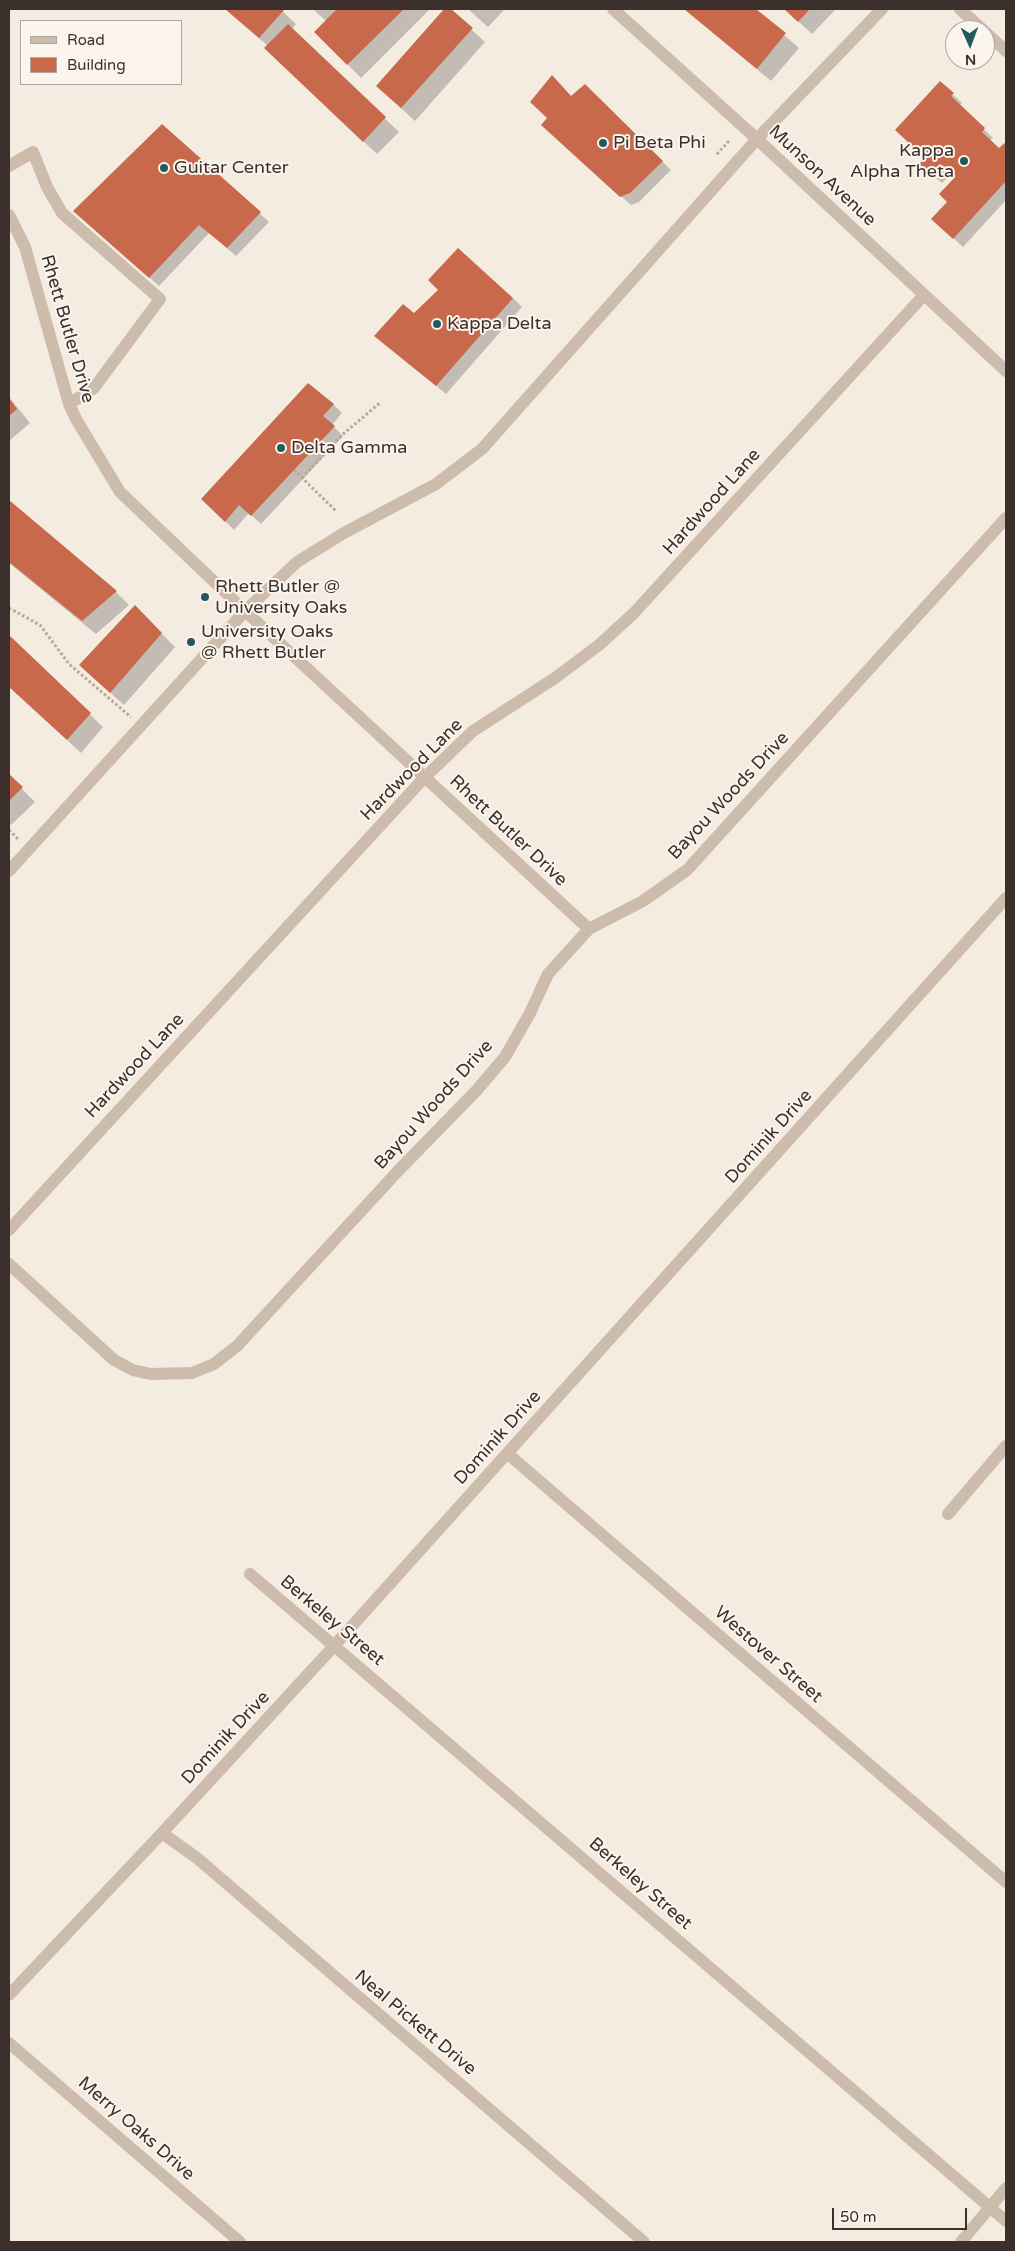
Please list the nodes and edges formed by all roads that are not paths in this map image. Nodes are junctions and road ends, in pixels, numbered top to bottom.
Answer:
1 (613, 9) edge
2 (882, 9) edge
3 (960, 9) edge
4 (972, 20) edge
5 (995, 41) edge
6 (1006, 51) edge
7 (758, 139) junction
8 (9, 166) edge
9 (9, 215) edge
10 (924, 295) junction
11 (1006, 371) edge
12 (69, 404) junction
13 (1006, 518) edge
14 (245, 611) junction
15 (424, 778) junction
16 (9, 871) edge
17 (1006, 898) edge
18 (589, 929) junction
19 (9, 1230) edge
20 (9, 1264) edge
21 (1006, 1446) edge
22 (508, 1454) junction
23 (948, 1514) dead end
24 (250, 1574) dead end
25 (334, 1646) junction
26 (162, 1833) junction
27 (1006, 1882) edge
28 (9, 1995) edge
29 (9, 2043) edge
30 (1006, 2188) edge
31 (990, 2207) junction
32 (1006, 2221) edge
33 (240, 2242) edge
34 (644, 2242) edge
35 (960, 2242) edge

1 - 7 street, Munson Avenue
2 - 7 street
3 - 4 street
5 - 6 street
7 - 10 street, Munson Avenue
7 - 14 street
8 - 12 street
9 - 12 street, Rhett Butler Drive
10 - 11 street, Munson Avenue
10 - 15 street, Hardwood Lane
12 - 14 street, Rhett Butler Drive
13 - 18 street, Bayou Woods Drive
14 - 15 street, Rhett Butler Drive
14 - 16 street
15 - 18 street, Rhett Butler Drive
15 - 19 street, Hardwood Lane
17 - 22 street, Dominik Drive
18 - 20 street, Bayou Woods Drive
21 - 23 street
22 - 25 street, Dominik Drive
22 - 27 street, Westover Street
24 - 25 street, Berkeley Street
25 - 26 street, Dominik Drive
25 - 31 street, Berkeley Street
26 - 28 street, Dominik Drive
26 - 34 street, Neal Pickett Drive
29 - 33 street, Merry Oaks Drive
30 - 31 street
31 - 32 street, Berkeley Street
31 - 35 street

